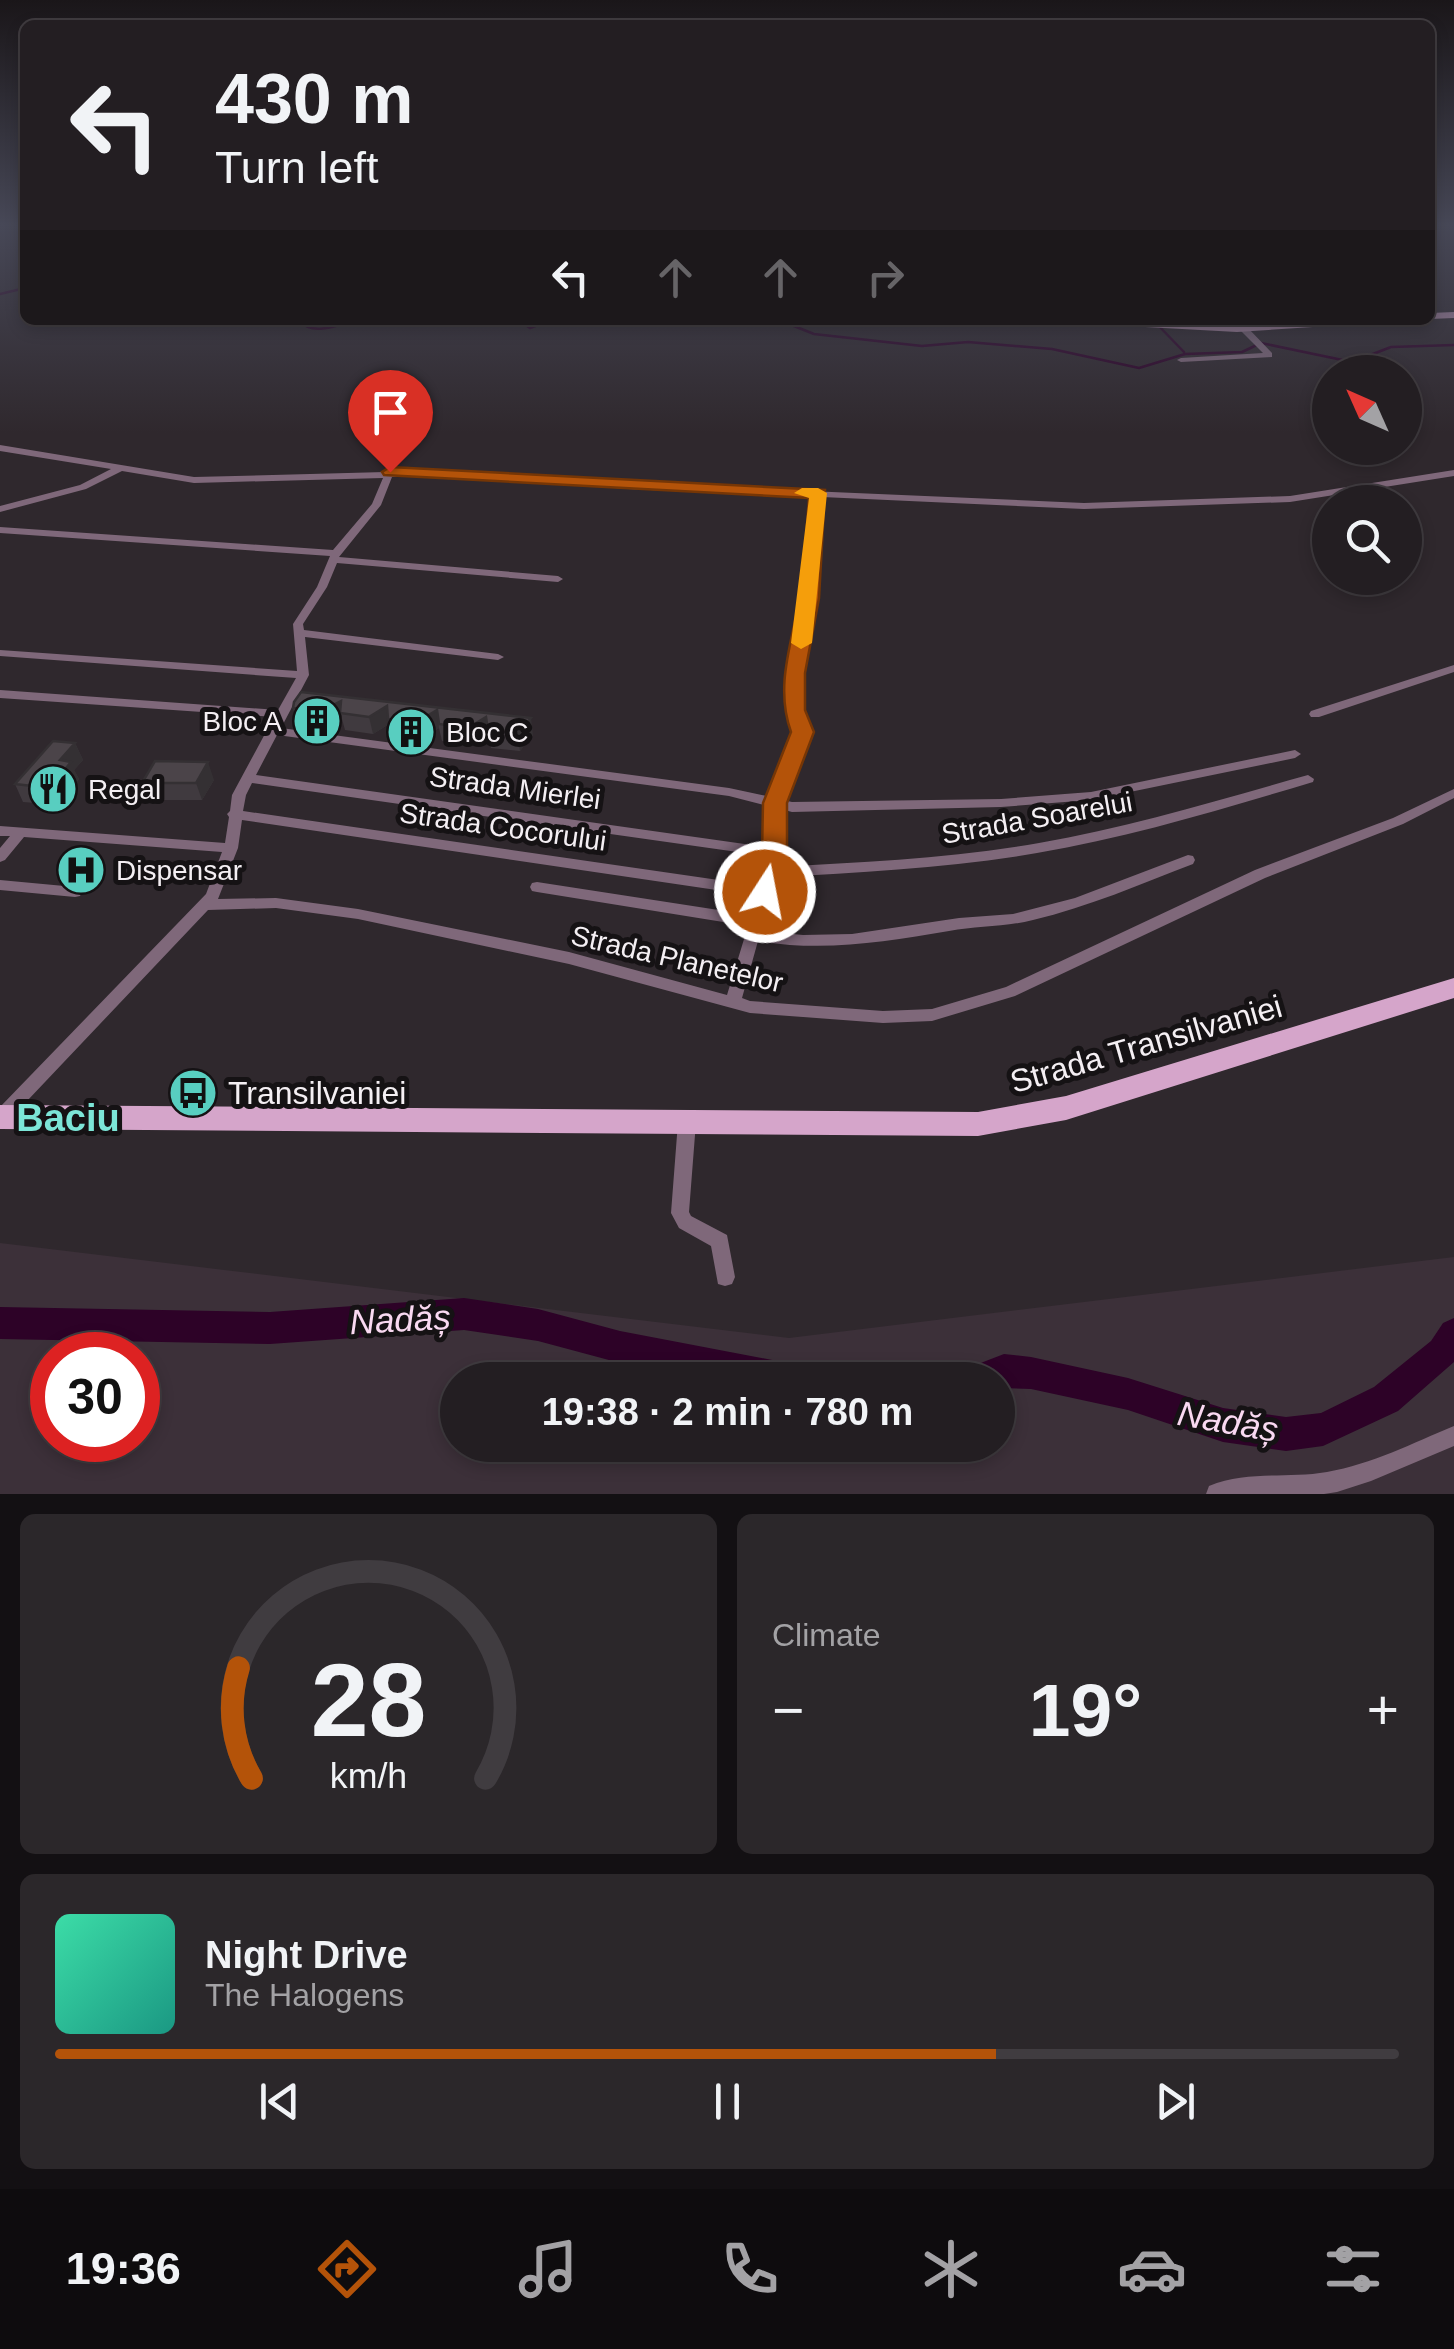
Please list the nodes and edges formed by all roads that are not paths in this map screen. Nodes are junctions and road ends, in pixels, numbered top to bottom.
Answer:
1 (1162, 325) edge
2 (1302, 325) edge
3 (1244, 329) junction
4 (1180, 360) dead end
5 (0, 448) edge
6 (120, 468) junction
7 (390, 472) junction
8 (1454, 473) edge
9 (818, 493) junction
10 (0, 510) edge
11 (0, 530) edge
12 (334, 556) junction
13 (558, 580) dead end
14 (298, 633) junction
15 (0, 653) edge
16 (498, 657) dead end
17 (1454, 668) edge
18 (303, 674) junction
19 (0, 694) edge
20 (282, 714) junction
21 (1315, 714) dead end
22 (275, 731) junction
23 (1295, 754) dead end
24 (248, 778) junction
25 (1308, 780) dead end
26 (1454, 793) edge
27 (775, 803) junction
28 (234, 814) junction
29 (0, 831) edge
30 (20, 833) junction
31 (231, 848) junction
32 (775, 853) junction
33 (0, 857) edge
34 (1188, 860) dead end
35 (771, 872) junction
36 (0, 885) edge
37 (537, 887) dead end
38 (75, 892) dead end
39 (765, 892) junction
40 (206, 905) junction
41 (755, 928) junction
42 (1454, 988) edge
43 (733, 1002) junction
44 (0, 1117) edge
45 (687, 1122) junction
46 (725, 1277) dead end
47 (1454, 1436) edge
48 (1218, 1494) edge

1 - 3 main road
2 - 3 main road
3 - 4 street
5 - 6 street
6 - 7 street
6 - 10 street
7 - 9 street
7 - 12 street
8 - 9 street
9 - 27 street
11 - 12 street
12 - 13 street
12 - 14 street
14 - 16 street
14 - 18 street
15 - 18 street
17 - 21 street
18 - 20 street
19 - 20 street
20 - 22 street
22 - 24 street
22 - 27 street
23 - 27 street
24 - 28 street
24 - 32 street, Strada Mierlei
25 - 35 street, Strada Soarelui
26 - 43 street, Strada Planetelor
27 - 32 street
28 - 31 street
28 - 39 street, Strada Cocorului
29 - 30 street
30 - 31 street
30 - 33 street
31 - 40 street
32 - 35 street
34 - 41 street, Strada Cocorului
35 - 39 street
36 - 38 street
37 - 41 street, Strada Cocorului
39 - 41 street
40 - 43 street, Strada Planetelor
40 - 44 street
41 - 43 street
42 - 45 main road, Strada Transilvaniei
44 - 45 main road, Strada Transilvaniei
45 - 46 street
47 - 48 street

